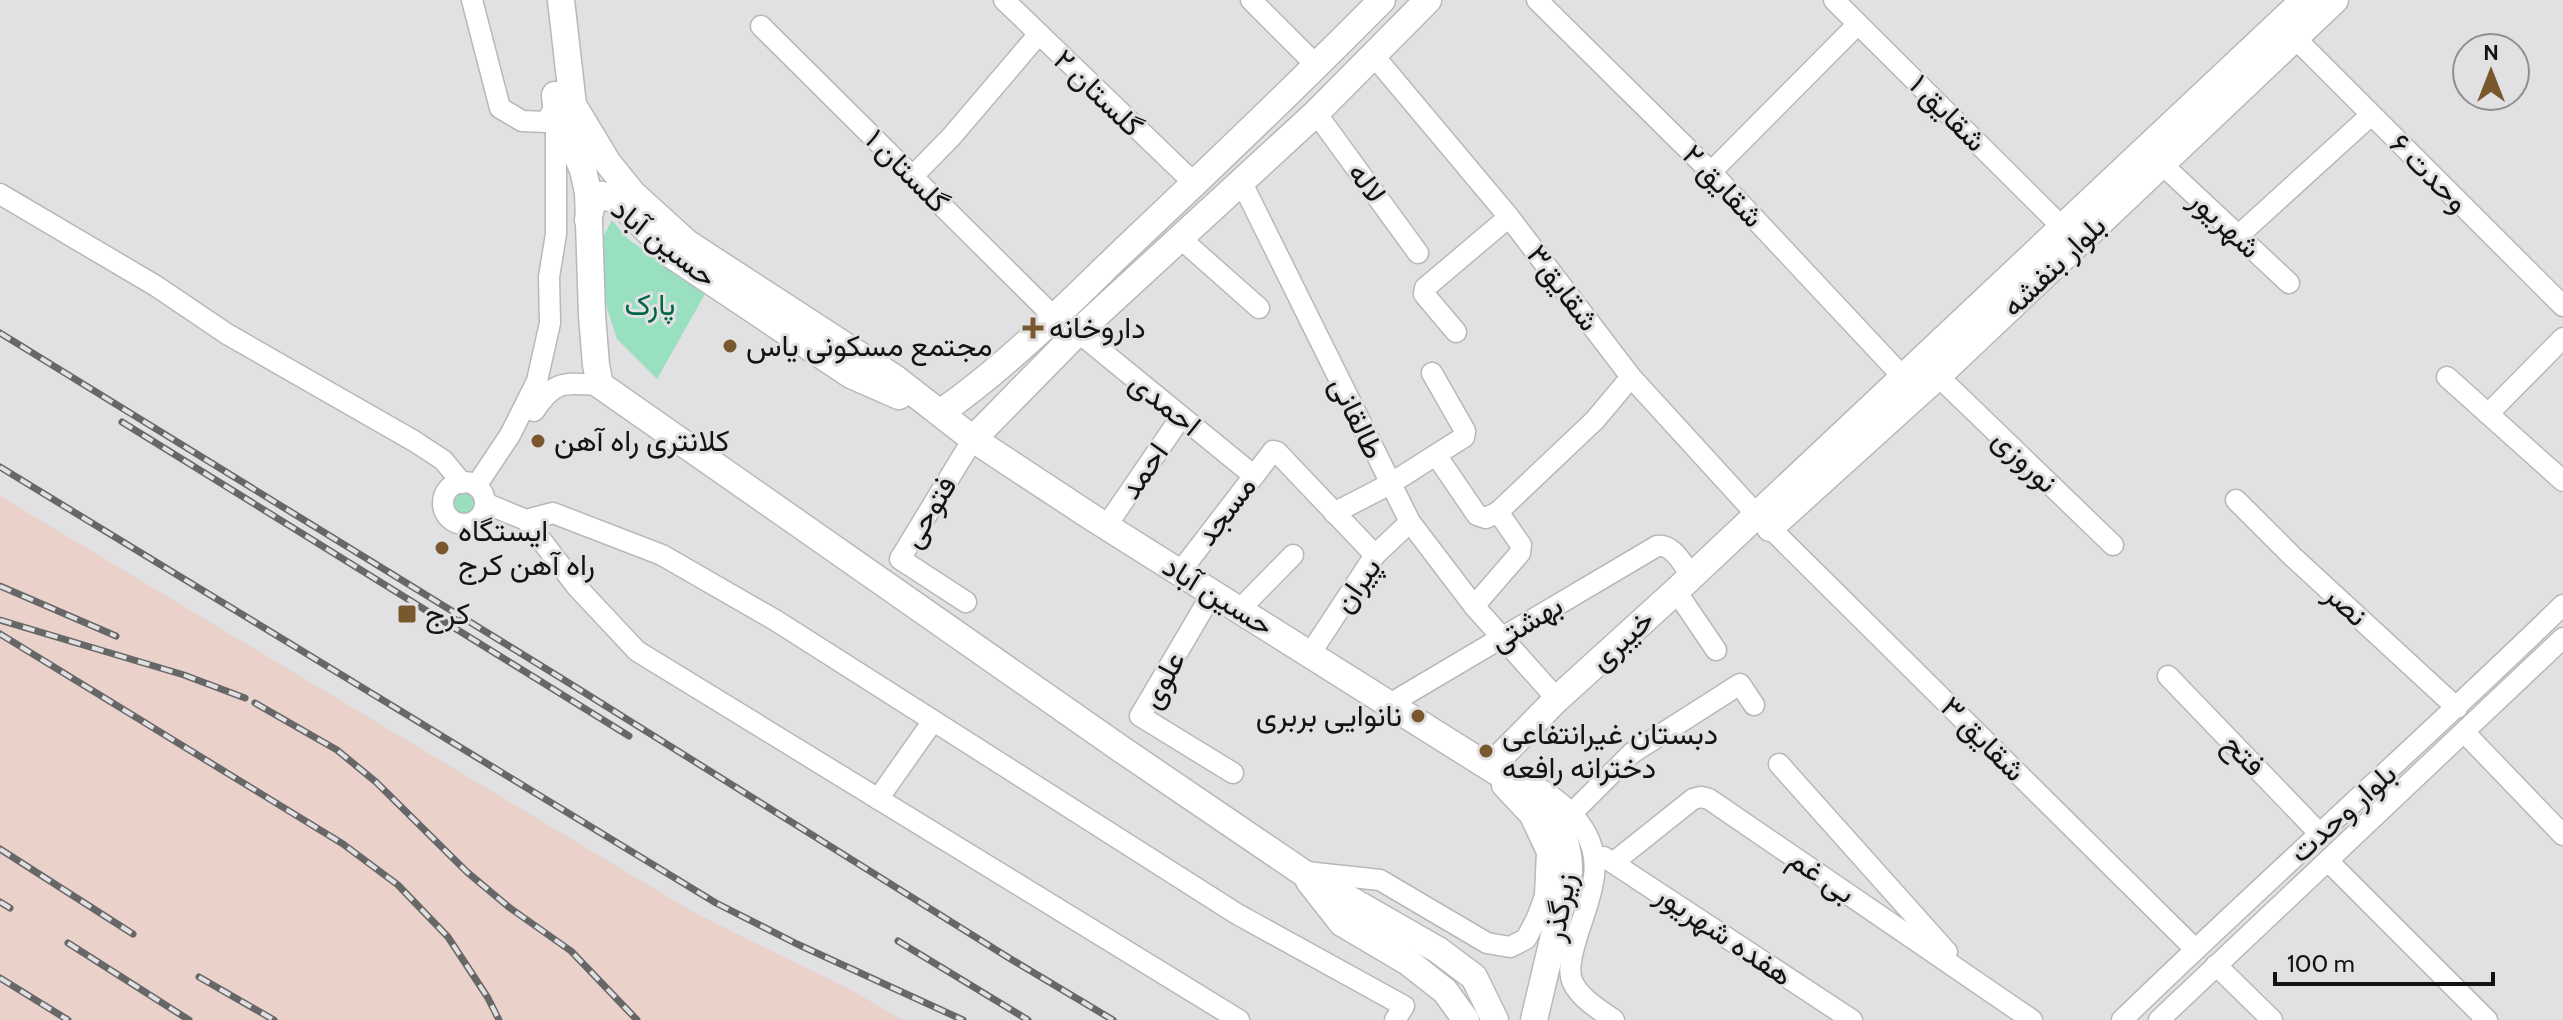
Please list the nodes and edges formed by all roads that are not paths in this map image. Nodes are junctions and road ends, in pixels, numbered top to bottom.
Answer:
1 (472, 0) edge
2 (549, 0) edge
3 (561, 0) edge
4 (1004, 0) edge
5 (1251, 0) edge
6 (1382, 0) edge
7 (1428, 0) edge
8 (1537, 0) edge
9 (1834, 0) edge
10 (2304, 0) edge
11 (2335, 0) edge
12 (1858, 24) junction
13 (761, 26) dead end
14 (2288, 31) junction
15 (1038, 35) junction
16 (1348, 35) junction
17 (1372, 59) junction
18 (1322, 60) junction
19 (1349, 81) junction
20 (565, 105) junction
21 (1316, 113) junction
22 (2371, 115) junction
23 (2153, 156) junction
24 (1711, 172) junction
25 (913, 176) junction
26 (1241, 181) junction
27 (1195, 184) junction
28 (0, 194) edge
29 (1509, 217) junction
30 (588, 220) junction
31 (2061, 226) junction
32 (2238, 236) junction
33 (1180, 238) junction
34 (1418, 253) dead end
35 (2289, 283) dead end
36 (2563, 306) edge
37 (1259, 308) dead end
38 (1054, 317) junction
39 (1078, 332) junction
40 (1456, 332) dead end
41 (2563, 338) edge
42 (1432, 373) dead end
43 (1938, 376) junction
44 (1631, 377) junction
45 (1903, 377) junction
46 (2447, 377) dead end
47 (600, 385) junction
48 (980, 385) junction
49 (1005, 409) junction
50 (940, 413) junction
51 (2488, 414) junction
52 (1181, 417) junction
53 (973, 439) junction
54 (1850, 441) junction
55 (1436, 455) junction
56 (1253, 475) junction
57 (2563, 481) edge
58 (1390, 484) junction
59 (476, 491) junction
60 (2236, 500) dead end
61 (1498, 512) junction
62 (1334, 513) junction
63 (526, 520) junction
64 (1410, 522) junction
65 (1763, 522) junction
66 (1107, 525) junction
67 (2113, 545) dead end
68 (1293, 555) dead end
69 (1375, 555) junction
70 (1180, 572) junction
71 (1684, 583) junction
72 (1213, 592) junction
73 (966, 602) dead end
74 (2563, 605) edge
75 (1474, 606) junction
76 (1240, 609) junction
77 (1501, 638) junction
78 (2563, 638) edge
79 (1716, 650) dead end
80 (1310, 654) junction
81 (2168, 676) dead end
82 (1557, 699) junction
83 (1388, 705) junction
84 (1754, 705) dead end
85 (2457, 708) junction
86 (933, 721) junction
87 (2465, 733) junction
88 (2423, 740) junction
89 (2439, 757) junction
90 (1779, 764) dead end
91 (1490, 767) junction
92 (1233, 773) dead end
93 (878, 799) junction
94 (1572, 813) junction
95 (2319, 833) junction
96 (2563, 835) edge
97 (1594, 853) junction
98 (2328, 861) junction
99 (1614, 862) junction
100 (1302, 872) junction
101 (2195, 949) junction
102 (2216, 965) junction
103 (1967, 975) junction
104 (1239, 1020) edge
105 (1395, 1020) edge
106 (1466, 1020) edge
107 (1495, 1020) edge
108 (1534, 1020) edge
109 (1614, 1020) edge
110 (1852, 1020) edge
111 (2032, 1020) edge
112 (2122, 1020) edge
113 (2159, 1020) edge
114 (2272, 1020) edge
115 (2487, 1020) edge

1 - 20 street
2 - 20 main road
3 - 20 main road
4 - 15 street, گلستان ۲
5 - 18 street
6 - 16 main road
7 - 17 main road
8 - 24 street, شقایق ۲
9 - 12 street, شقایق ۱
10 - 14 main road, بلوار بنفشه
11 - 14 main road, بلوار بنفشه
12 - 24 street
12 - 31 street, شقایق ۱
13 - 25 street, گلستان ۱
14 - 22 street, وحدت ۶
14 - 23 main road, بلوار بنفشه
15 - 25 street
15 - 27 street, گلستان ۲
16 - 17 main road
16 - 18 main road
17 - 19 main road
17 - 29 street, شقایق۳
18 - 19 main road
18 - 27 main road
19 - 21 main road
20 - 30 main road, حسین آباد
20 - 50 main road, حسین آباد
20 - 59 street
21 - 26 main road
21 - 34 street, لاله
22 - 32 street
22 - 36 street, وحدت ۶
23 - 31 main road, بلوار بنفشه
23 - 32 street, شهریور
23 - 43 main road, بلوار بنفشه
24 - 45 street, شقایق ۲
25 - 38 street, گلستان ۱
26 - 33 main road
26 - 58 street, طالقانی
27 - 38 main road
28 - 59 street
29 - 40 street
29 - 44 street, شقایق۳
30 - 47 main road
30 - 50 main road, حسین آباد
31 - 45 main road, بلوار بنفشه
32 - 35 street, شهریور
33 - 37 street
33 - 39 main road
38 - 48 main road
39 - 49 main road
39 - 52 street, احمدی
41 - 51 street
42 - 55 street
43 - 54 main road, بلوار بنفشه
43 - 67 street, نوروزی
44 - 61 street
44 - 65 street, شقایق۳
45 - 54 main road, بلوار بنفشه
46 - 51 street
47 - 59 street
47 - 100 main road
48 - 49 main road
48 - 50 main road
49 - 53 main road
50 - 53 main road, حسین آباد
51 - 57 street
52 - 56 street, احمدی
52 - 66 street, احمد
53 - 66 main road, حسین آباد
53 - 73 street, فتوحی
54 - 65 main road, بلوار بنفشه
55 - 58 street
55 - 61 street
56 - 62 street, مسجد
56 - 70 street, مسجد
58 - 62 street
58 - 64 street, طالقانی
59 - 63 street
60 - 85 street, نصر
61 - 75 street
62 - 69 street
63 - 86 street
63 - 93 street
64 - 69 street, پیران
64 - 75 street, طالقانی
65 - 71 main road, خیبری
65 - 101 street, شقایق ۳
66 - 70 main road, حسین آباد
68 - 76 street
69 - 80 street, پیران
70 - 72 main road, حسین آباد
71 - 77 street, بهشتی
71 - 79 street
71 - 82 main road, خیبری
72 - 76 main road, حسین آباد
72 - 92 street, علوی
74 - 85 street, بلوار وحدت
75 - 77 street, طالقانی
76 - 80 main road, حسین آباد
77 - 82 street, طالقانی
77 - 83 street, بهشتی
78 - 87 street, بلوار وحدت
80 - 83 main road, حسین آباد
81 - 95 street, فتح
82 - 91 main road, خیبری
83 - 91 main road, حسین آباد
84 - 94 street
85 - 88 street, بلوار وحدت
86 - 93 street
86 - 105 street
87 - 89 street, بلوار وحدت
87 - 96 street
88 - 89 street
88 - 95 street, بلوار وحدت
89 - 98 street, بلوار وحدت
90 - 103 street
91 - 94 street
91 - 100 street
91 - 108 main road, زیرگذر
93 - 104 street
94 - 97 street
95 - 101 street, بلوار وحدت
97 - 99 street, هفده شهریور
97 - 109 street
98 - 102 street, بلوار وحدت
98 - 115 street
99 - 103 street, بی غم
99 - 110 street, هفده شهریور
100 - 106 main road
100 - 107 main road
101 - 112 street, بلوار وحدت
102 - 113 street, بلوار وحدت
102 - 114 street
103 - 111 street, بی غم

